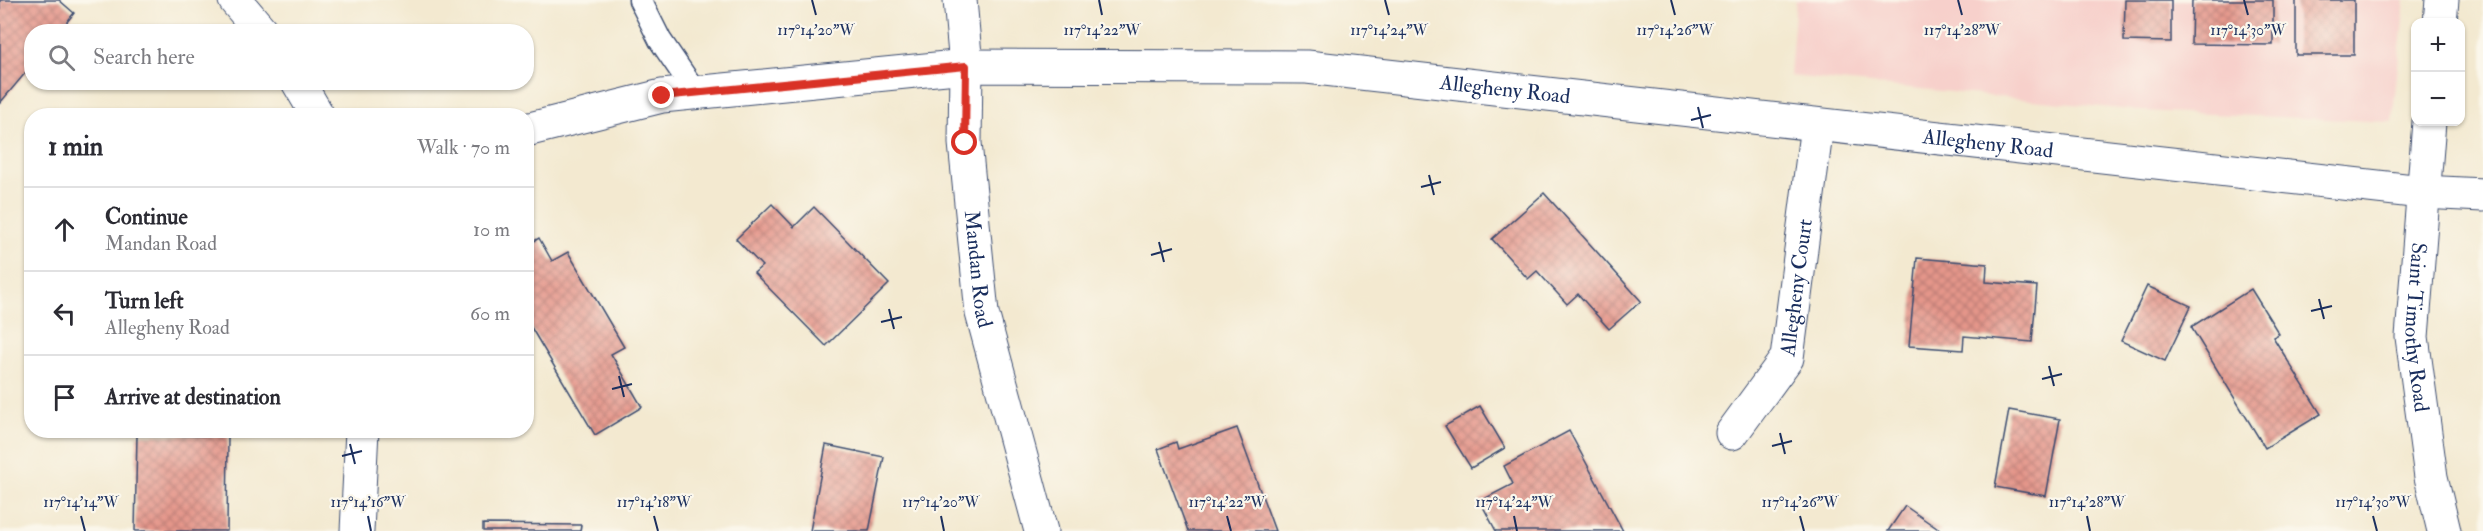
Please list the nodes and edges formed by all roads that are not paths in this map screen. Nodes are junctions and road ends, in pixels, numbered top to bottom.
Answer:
1 (236, 0) edge
2 (640, 0) edge
3 (960, 0) edge
4 (2442, 0) edge
5 (2440, 18) edge
6 (255, 24) edge
7 (966, 66) junction
8 (303, 90) edge
9 (696, 93) junction
10 (313, 108) edge
11 (1817, 125) junction
12 (2429, 126) edge
13 (534, 128) edge
14 (2422, 192) junction
15 (2483, 195) edge
16 (1732, 433) dead end
17 (362, 438) edge
18 (357, 531) edge
19 (1041, 531) edge
20 (2444, 531) edge

1 - 6 street
2 - 9 lane
3 - 7 street, Mandan Road
4 - 5 street
7 - 9 street, Allegheny Road
7 - 11 street, Allegheny Road
7 - 19 street, Mandan Road
8 - 10 street
9 - 13 street, Allegheny Road
11 - 14 street, Allegheny Road
11 - 16 street, Allegheny Court
12 - 14 street, Saint Timothy Road
14 - 15 street, Allegheny Road
14 - 20 street, Saint Timothy Road
17 - 18 street

